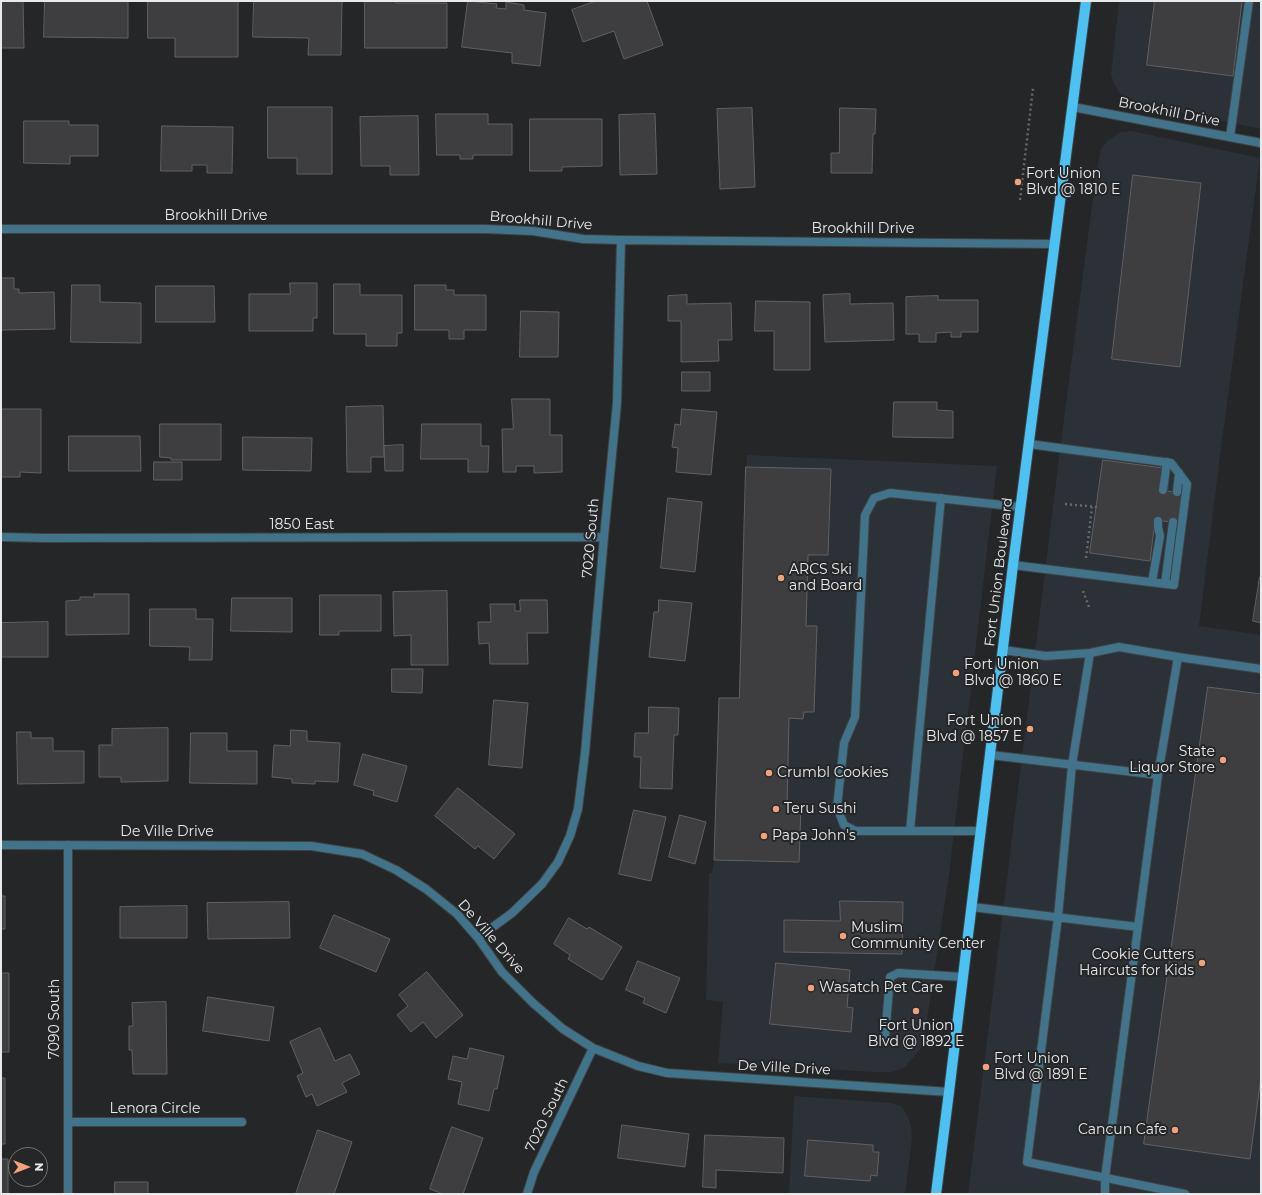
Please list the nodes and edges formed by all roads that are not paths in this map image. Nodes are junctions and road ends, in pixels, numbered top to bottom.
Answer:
1 (1086, 1) edge
2 (1249, 1) edge
3 (1073, 107) junction
4 (1230, 137) junction
5 (1261, 143) edge
6 (1, 229) edge
7 (621, 240) junction
8 (1054, 244) junction
9 (1029, 444) junction
10 (1167, 462) junction
11 (1179, 473) junction
12 (1164, 490) dead end
13 (1177, 492) dead end
14 (941, 498) junction
15 (1021, 507) junction
16 (1158, 520) dead end
17 (1173, 522) dead end
18 (1, 536) edge
19 (604, 538) junction
20 (1013, 565) junction
21 (1152, 582) junction
22 (1165, 584) junction
23 (1003, 650) junction
24 (1090, 653) junction
25 (1178, 657) junction
26 (1261, 669) edge
27 (991, 755) junction
28 (1072, 765) junction
29 (1158, 775) junction
30 (910, 831) junction
31 (981, 831) junction
32 (1, 845) edge
33 (68, 845) junction
34 (972, 907) junction
35 (1058, 917) junction
36 (1138, 927) junction
37 (478, 938) junction
38 (963, 977) junction
39 (885, 1038) dead end
40 (593, 1048) junction
41 (949, 1092) junction
42 (68, 1122) junction
43 (242, 1122) dead end
44 (1105, 1178) junction
45 (68, 1194) edge
46 (527, 1194) edge
47 (936, 1194) edge
48 (1105, 1194) edge
49 (1185, 1194) edge

1 - 3 main road, Fort Union Boulevard
2 - 4 street
3 - 4 street, Brookhill Drive
3 - 8 main road, Fort Union Boulevard
4 - 5 street, Brookhill Drive
6 - 7 street, Brookhill Drive
7 - 8 street, Brookhill Drive
7 - 19 street, 7020 South
8 - 9 main road, Fort Union Boulevard
9 - 10 street
9 - 15 main road, Fort Union Boulevard
10 - 11 street
10 - 12 street
11 - 13 street
11 - 22 street
14 - 15 street
14 - 30 street
14 - 30 street
15 - 20 main road, Fort Union Boulevard
16 - 21 street
17 - 22 street
18 - 19 street, 1850 East
19 - 37 street, 7020 South
20 - 21 street
20 - 23 main road, Fort Union Boulevard
21 - 22 street
23 - 24 street
23 - 27 main road, Fort Union Boulevard
24 - 25 street
24 - 28 street
25 - 26 street
25 - 29 street
27 - 28 street
27 - 31 main road, Fort Union Boulevard
28 - 29 street
28 - 35 street
29 - 36 street
30 - 31 street
31 - 34 main road, Fort Union Boulevard
32 - 33 street, De Ville Drive
33 - 37 street, De Ville Drive
33 - 42 street, 7090 South
34 - 35 street
34 - 38 main road, Fort Union Boulevard
35 - 36 street
35 - 44 street
36 - 44 street
37 - 40 street, De Ville Drive
38 - 39 street
38 - 41 main road, Fort Union Boulevard
40 - 41 street, De Ville Drive
40 - 46 street, 7020 South
41 - 47 main road, Fort Union Boulevard
42 - 43 street, Lenora Circle
42 - 45 street, 7090 South
44 - 48 street
44 - 49 street

